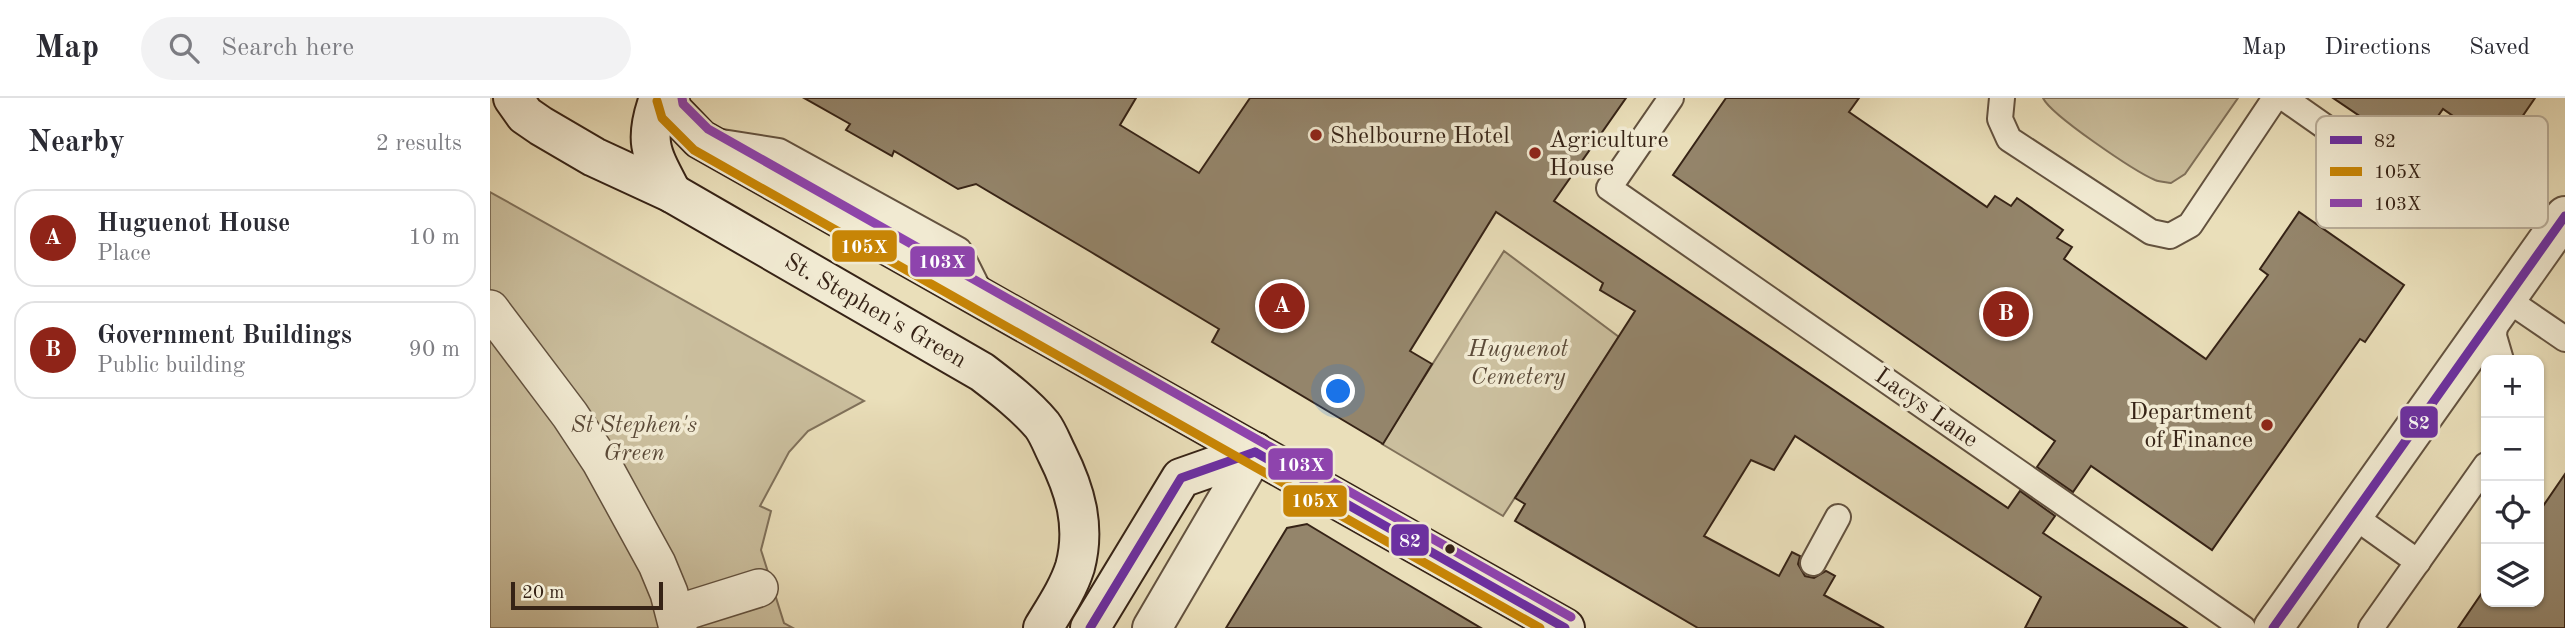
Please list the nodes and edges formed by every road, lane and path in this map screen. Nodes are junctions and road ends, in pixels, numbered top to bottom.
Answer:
1 (513, 98) edge
2 (659, 98) edge
3 (669, 98) edge
4 (1671, 98) edge
5 (2002, 98) edge
6 (2275, 98) edge
7 (2284, 98) edge
8 (2316, 120) edge
9 (671, 193) junction
10 (2565, 216) edge
11 (2500, 305) junction
12 (490, 309) edge
13 (2565, 339) edge
14 (2500, 355) edge
15 (1255, 452) junction
16 (2481, 472) edge
17 (2352, 515) junction
18 (1838, 517) dead end
19 (2418, 562) junction
20 (1813, 564) dead end
21 (759, 588) dead end
22 (677, 621) edge
23 (1556, 626) edge
24 (1043, 628) edge
25 (1090, 628) edge
26 (1152, 628) edge
27 (2243, 628) edge
28 (2273, 628) edge
29 (2371, 628) edge

1 - 9 main road, St. Stephen's Green
2 - 9 main road
3 - 15 main road
4 - 27 lane, Lacys Lane
5 - 6 lane
7 - 8 lane
9 - 24 main road, St. Stephen's Green
10 - 11 main road
11 - 13 lane
11 - 14 lane
11 - 17 main road
12 - 22 street
15 - 23 main road
15 - 25 main road
15 - 26 main road
16 - 19 lane
17 - 19 lane
17 - 28 main road
18 - 20 lane
19 - 29 lane
21 - 22 street

